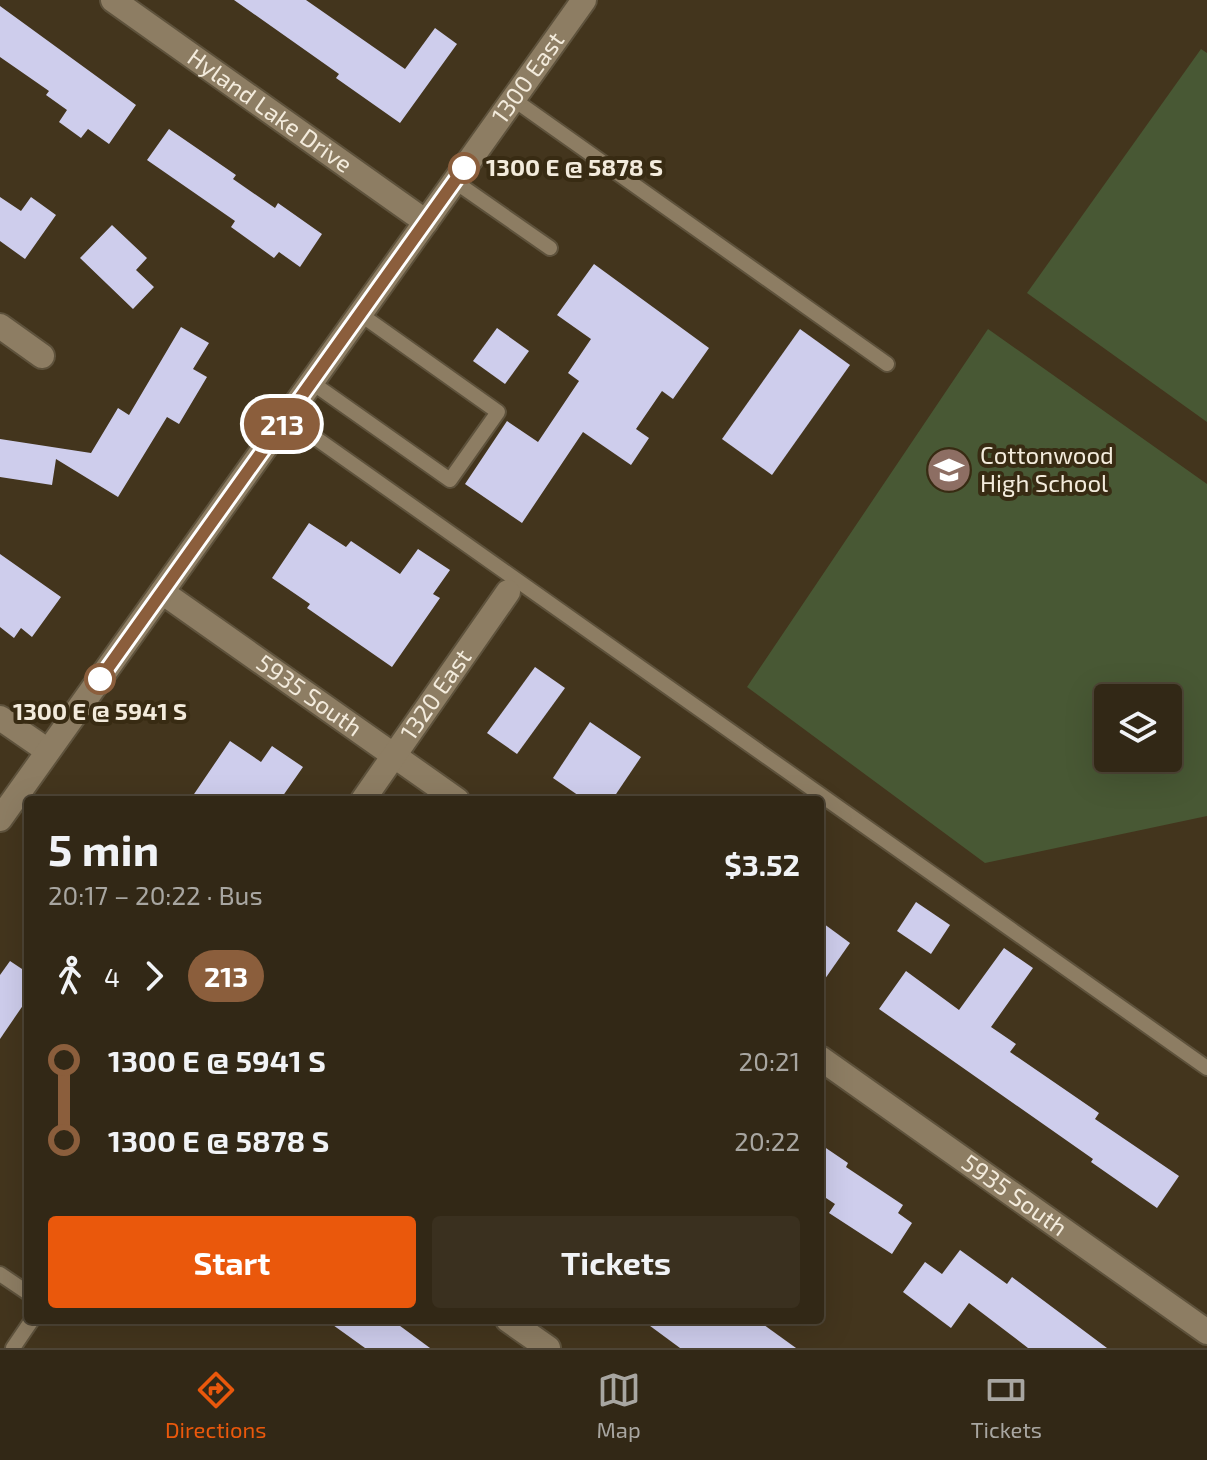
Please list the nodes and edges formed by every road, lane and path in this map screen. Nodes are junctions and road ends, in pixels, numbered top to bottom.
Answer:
1 (113, 0) edge
2 (584, 0) edge
3 (513, 99) junction
4 (454, 181) junction
5 (426, 222) junction
6 (550, 248) dead end
7 (360, 314) junction
8 (0, 326) edge
9 (42, 356) dead end
10 (887, 364) dead end
11 (311, 382) junction
12 (286, 417) junction
13 (162, 592) junction
14 (508, 592) dead end
15 (0, 718) edge
16 (48, 751) junction
17 (394, 755) junction
18 (366, 796) edge
19 (451, 796) edge
20 (822, 796) edge
21 (824, 797) edge
22 (0, 819) edge
23 (824, 1061) edge
24 (1207, 1068) edge
25 (0, 1274) edge
26 (24, 1290) edge
27 (29, 1324) edge
28 (514, 1324) edge
29 (1207, 1332) edge
30 (13, 1348) edge
31 (548, 1348) edge

1 - 5 street, Hyland Lake Drive
2 - 3 street, 1300 East
3 - 4 street, 1300 East
3 - 10 lane
4 - 5 street, 1300 East
4 - 6 lane
5 - 7 street, 1300 East
7 - 11 street, 1300 East
7 - 11 lane
8 - 9 street
11 - 12 street, 1300 East
12 - 13 street, 1300 East
12 - 20 lane
13 - 16 street, 1300 East
13 - 17 street, 5935 South
14 - 17 street, 1320 East
15 - 16 street
16 - 22 street, 1300 East
17 - 18 street, 1320 East
17 - 19 street, 5935 South
21 - 24 lane
23 - 29 street, 5935 South
25 - 26 lane
27 - 30 lane
28 - 31 street

